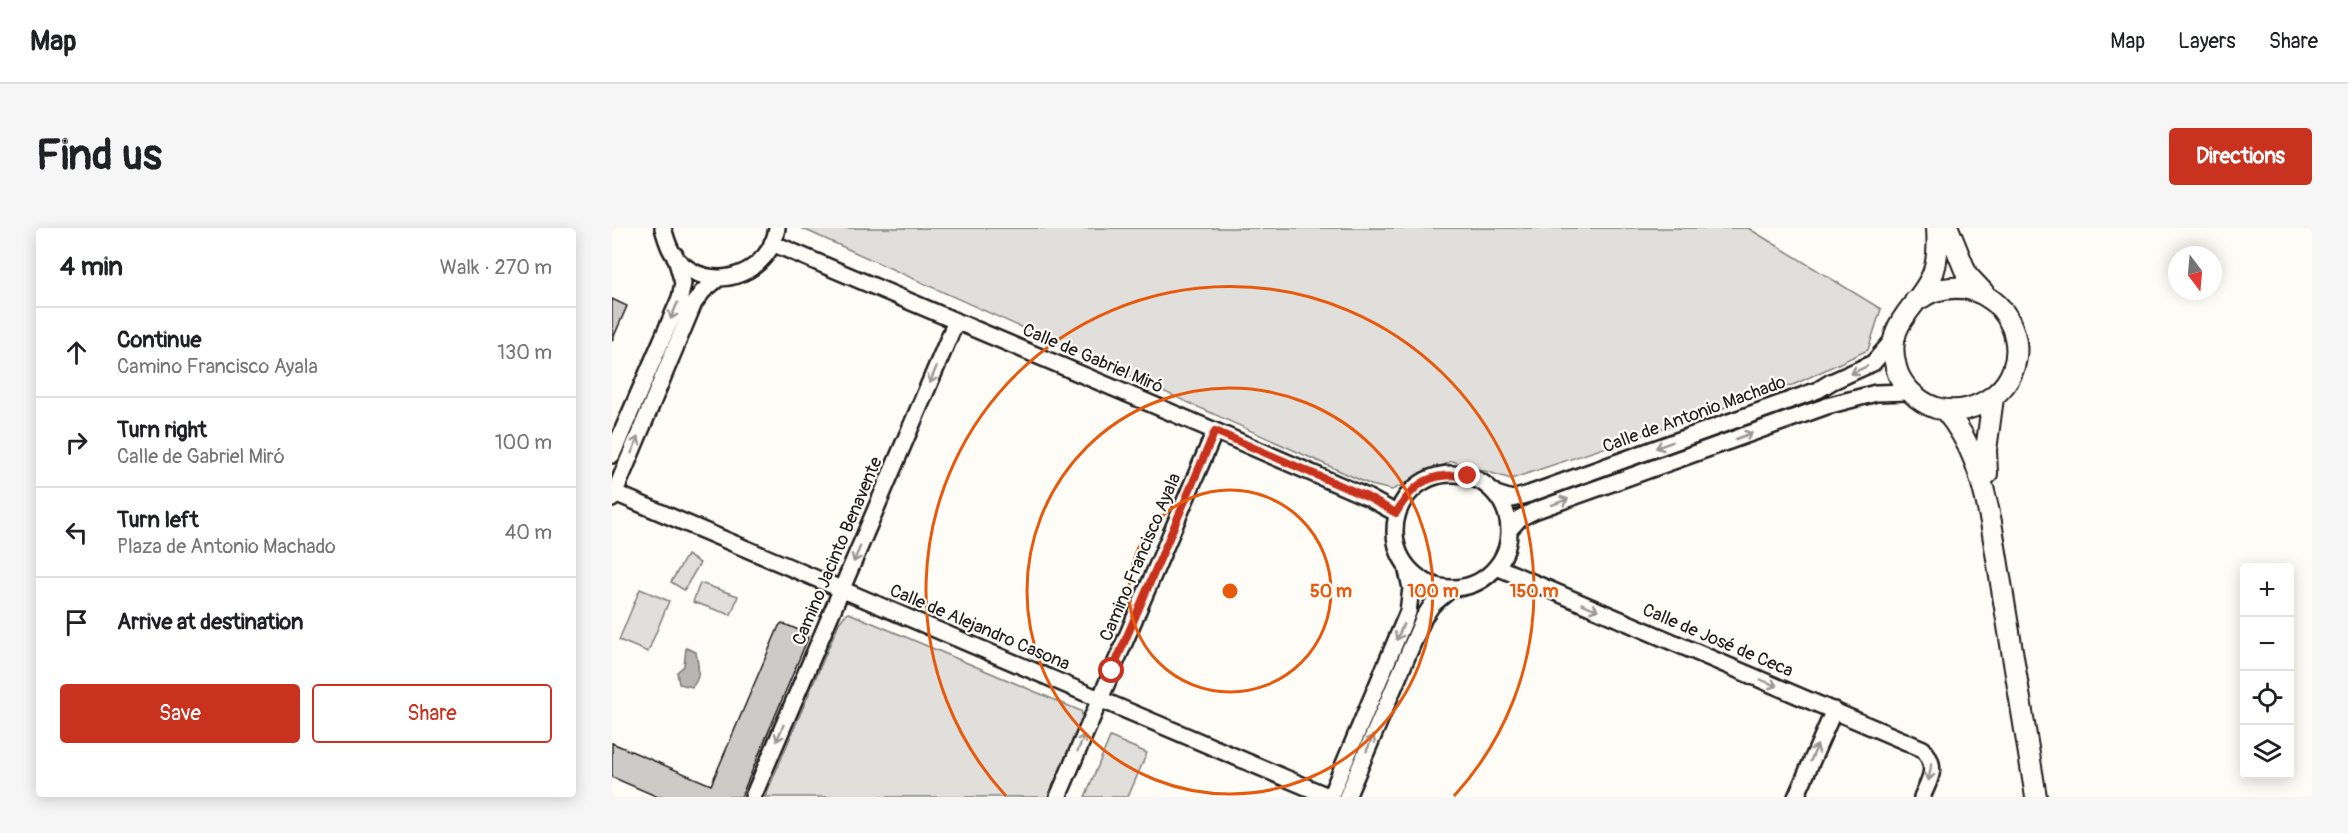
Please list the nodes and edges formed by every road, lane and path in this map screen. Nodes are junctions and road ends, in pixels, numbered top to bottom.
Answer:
1 (663, 228) edge
2 (777, 228) edge
3 (1937, 228) edge
4 (1948, 228) edge
5 (772, 243) junction
6 (675, 255) junction
7 (719, 279) junction
8 (1986, 295) junction
9 (1915, 301) junction
10 (956, 321) junction
11 (1893, 340) junction
12 (1910, 392) junction
13 (1993, 398) junction
14 (1946, 410) junction
15 (1215, 431) junction
16 (612, 455) edge
17 (1496, 494) junction
18 (613, 496) edge
19 (1396, 513) junction
20 (1991, 522) junction
21 (1510, 529) junction
22 (1406, 566) junction
23 (1497, 567) junction
24 (1451, 589) junction
25 (842, 590) junction
26 (1100, 699) junction
27 (1834, 710) junction
28 (753, 797) edge
29 (1058, 797) edge
30 (1330, 797) edge
31 (1347, 797) edge
32 (1796, 797) edge
33 (1922, 797) edge
34 (2036, 797) edge

1 - 6 street
2 - 5 street
3 - 9 main road
4 - 8 main road
5 - 7 street
5 - 10 street, Calle de Gabriel Miró
6 - 7 street
6 -> 16 street
18 -> 7 street
8 - 9 main road
8 - 13 main road
9 - 11 main road
10 - 15 street, Calle de Gabriel Miró
10 -> 25 street, Camino Jacinto Benavente
11 - 12 main road
11 -> 17 street, Calle de Antonio Machado
12 - 14 main road
21 -> 12 street, Calle de Antonio Machado
13 - 14 main road
13 - 20 main road
14 - 20 main road
15 - 19 street, Calle de Gabriel Miró
15 - 26 street, Camino Francisco Ayala
17 - 19 street
17 - 21 street
18 - 25 street, Calle de Alejandro Casona
19 - 22 street
20 - 34 main road
21 - 23 street
22 - 24 street
22 -> 30 street
23 - 24 street
23 -> 27 street, Calle de José de Ceca
31 -> 24 street
25 - 26 street, Calle de Alejandro Casona
25 -> 28 street, Camino Jacinto Benavente
29 -> 26 street, Camino Francisco Ayala
26 - 30 street, Calle de Alejandro Casona
32 -> 27 street
27 -> 33 street, Calle de José de Ceca

